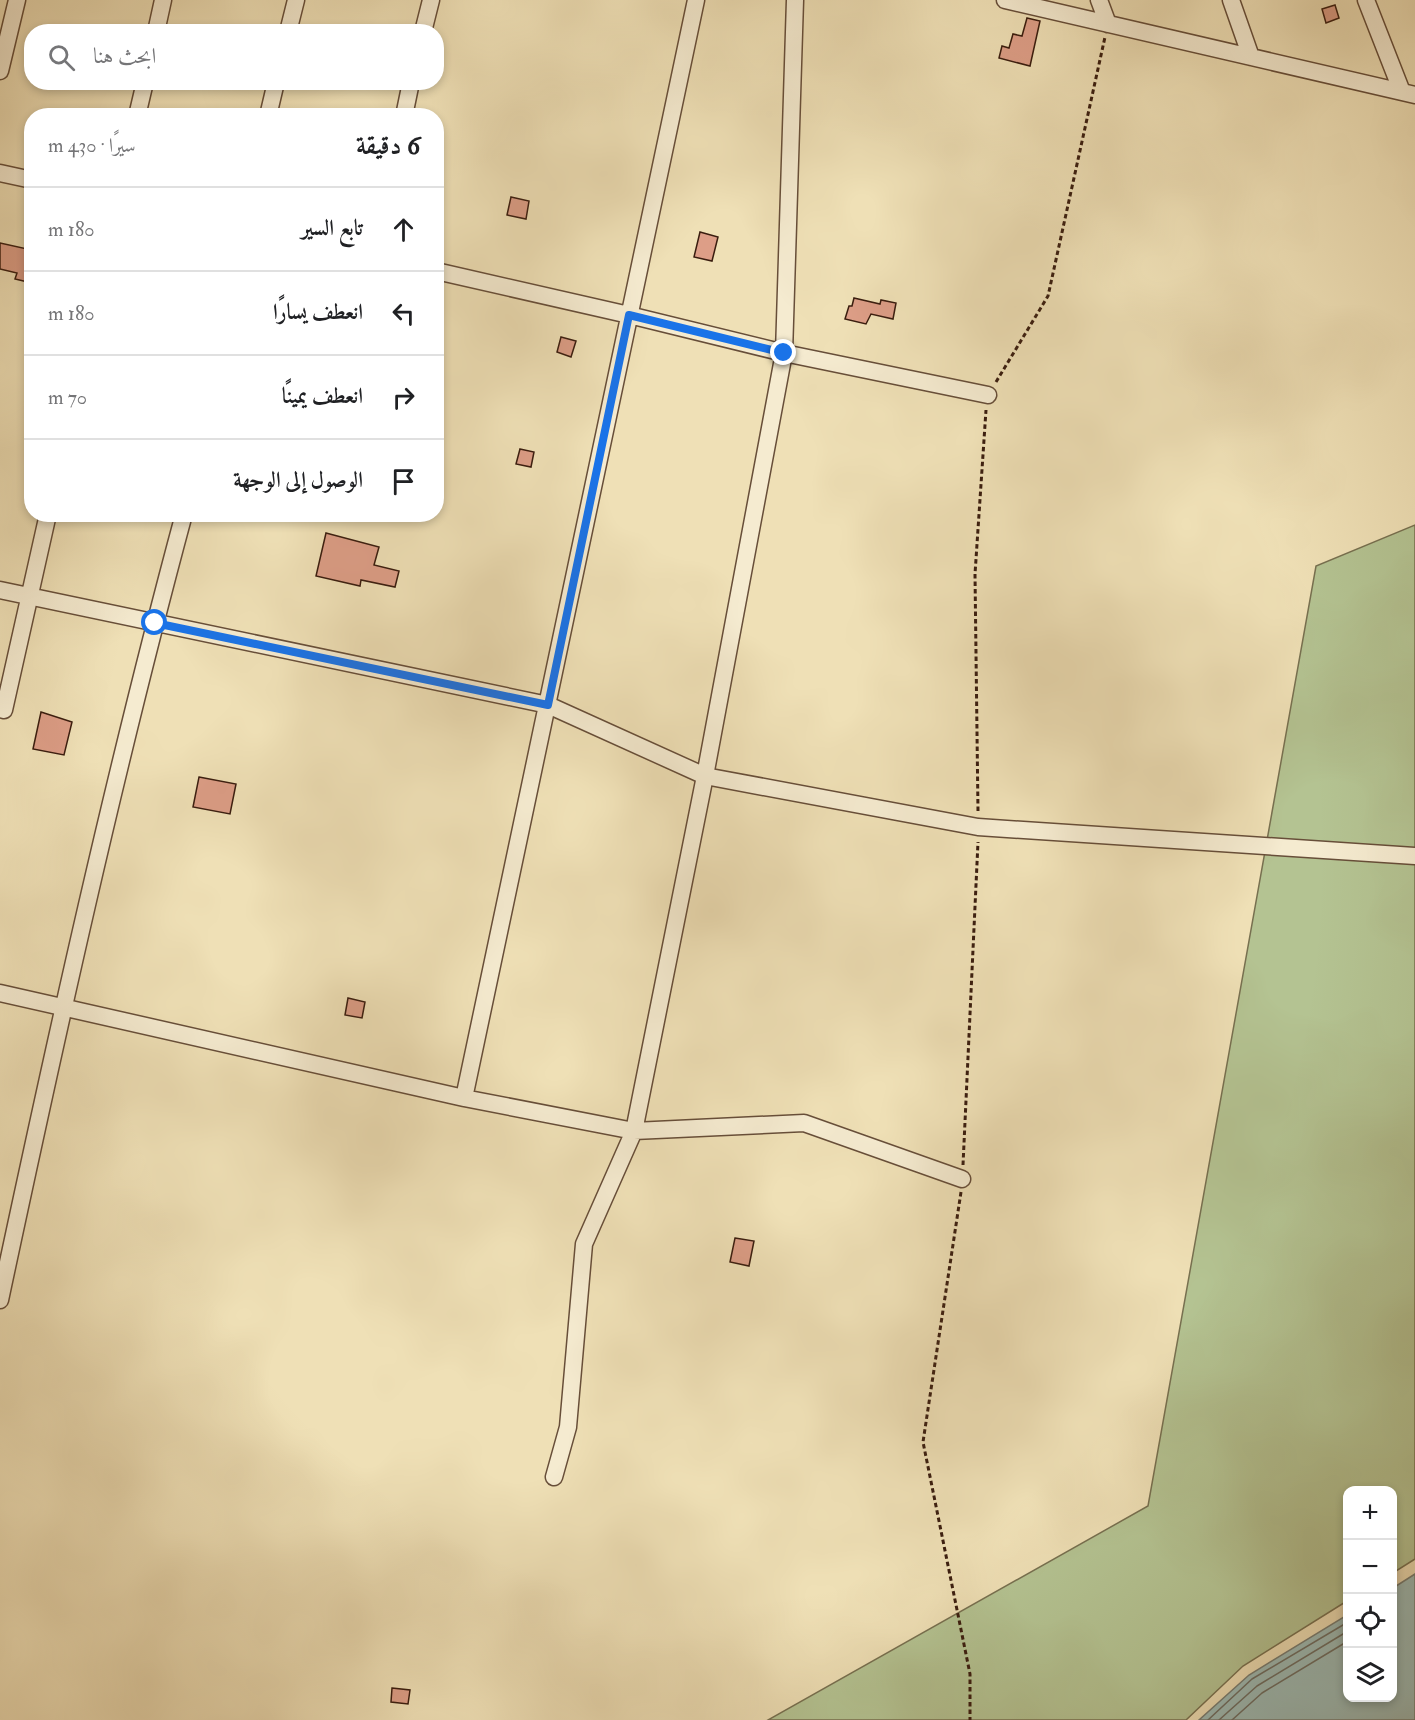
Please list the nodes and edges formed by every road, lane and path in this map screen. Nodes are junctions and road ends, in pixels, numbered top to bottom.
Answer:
1 (17, 0) edge
2 (163, 0) edge
3 (296, 0) edge
4 (431, 0) edge
5 (696, 0) edge
6 (795, 0) edge
7 (1005, 0) edge
8 (1099, 0) edge
9 (1231, 0) edge
10 (1366, 0) edge
11 (158, 24) edge
12 (290, 24) edge
13 (425, 24) edge
14 (1108, 24) junction
15 (1251, 57) junction
16 (0, 71) edge
17 (142, 90) edge
18 (274, 90) edge
19 (409, 90) edge
20 (1408, 94) edge
21 (139, 108) edge
22 (270, 108) edge
23 (406, 108) edge
24 (0, 173) edge
25 (24, 178) edge
26 (444, 273) edge
27 (629, 315) junction
28 (784, 353) junction
29 (988, 395) junction
30 (46, 522) edge
31 (182, 522) edge
32 (0, 590) edge
33 (29, 597) junction
34 (155, 623) junction
35 (548, 705) junction
36 (0, 709) edge
37 (705, 776) junction
38 (978, 827) junction
39 (1415, 856) edge
40 (0, 993) edge
41 (62, 1006) junction
42 (464, 1098) junction
43 (634, 1131) junction
44 (963, 1179) junction
45 (0, 1300) edge
46 (554, 1477) dead end
47 (970, 1720) edge

1 - 16 street
2 - 11 street
3 - 12 street
4 - 13 street
5 - 27 street
6 - 28 street
7 - 14 street
8 - 14 street
9 - 15 street
10 - 20 street
14 - 15 street
14 - 29 path
15 - 20 street
17 - 21 street
18 - 22 street
19 - 23 street
24 - 25 street
26 - 27 street
27 - 28 street
27 - 35 street
28 - 29 street
28 - 37 street
29 - 38 path
30 - 33 street
31 - 34 street
32 - 33 street
33 - 34 street
33 - 36 street
34 - 35 street
34 - 41 street
35 - 37 street
35 - 42 street
37 - 38 street
37 - 43 street
38 - 39 street
38 - 44 path
40 - 41 street
41 - 42 street
41 - 45 street
42 - 43 street
43 - 44 street
43 - 46 street
44 - 47 path

